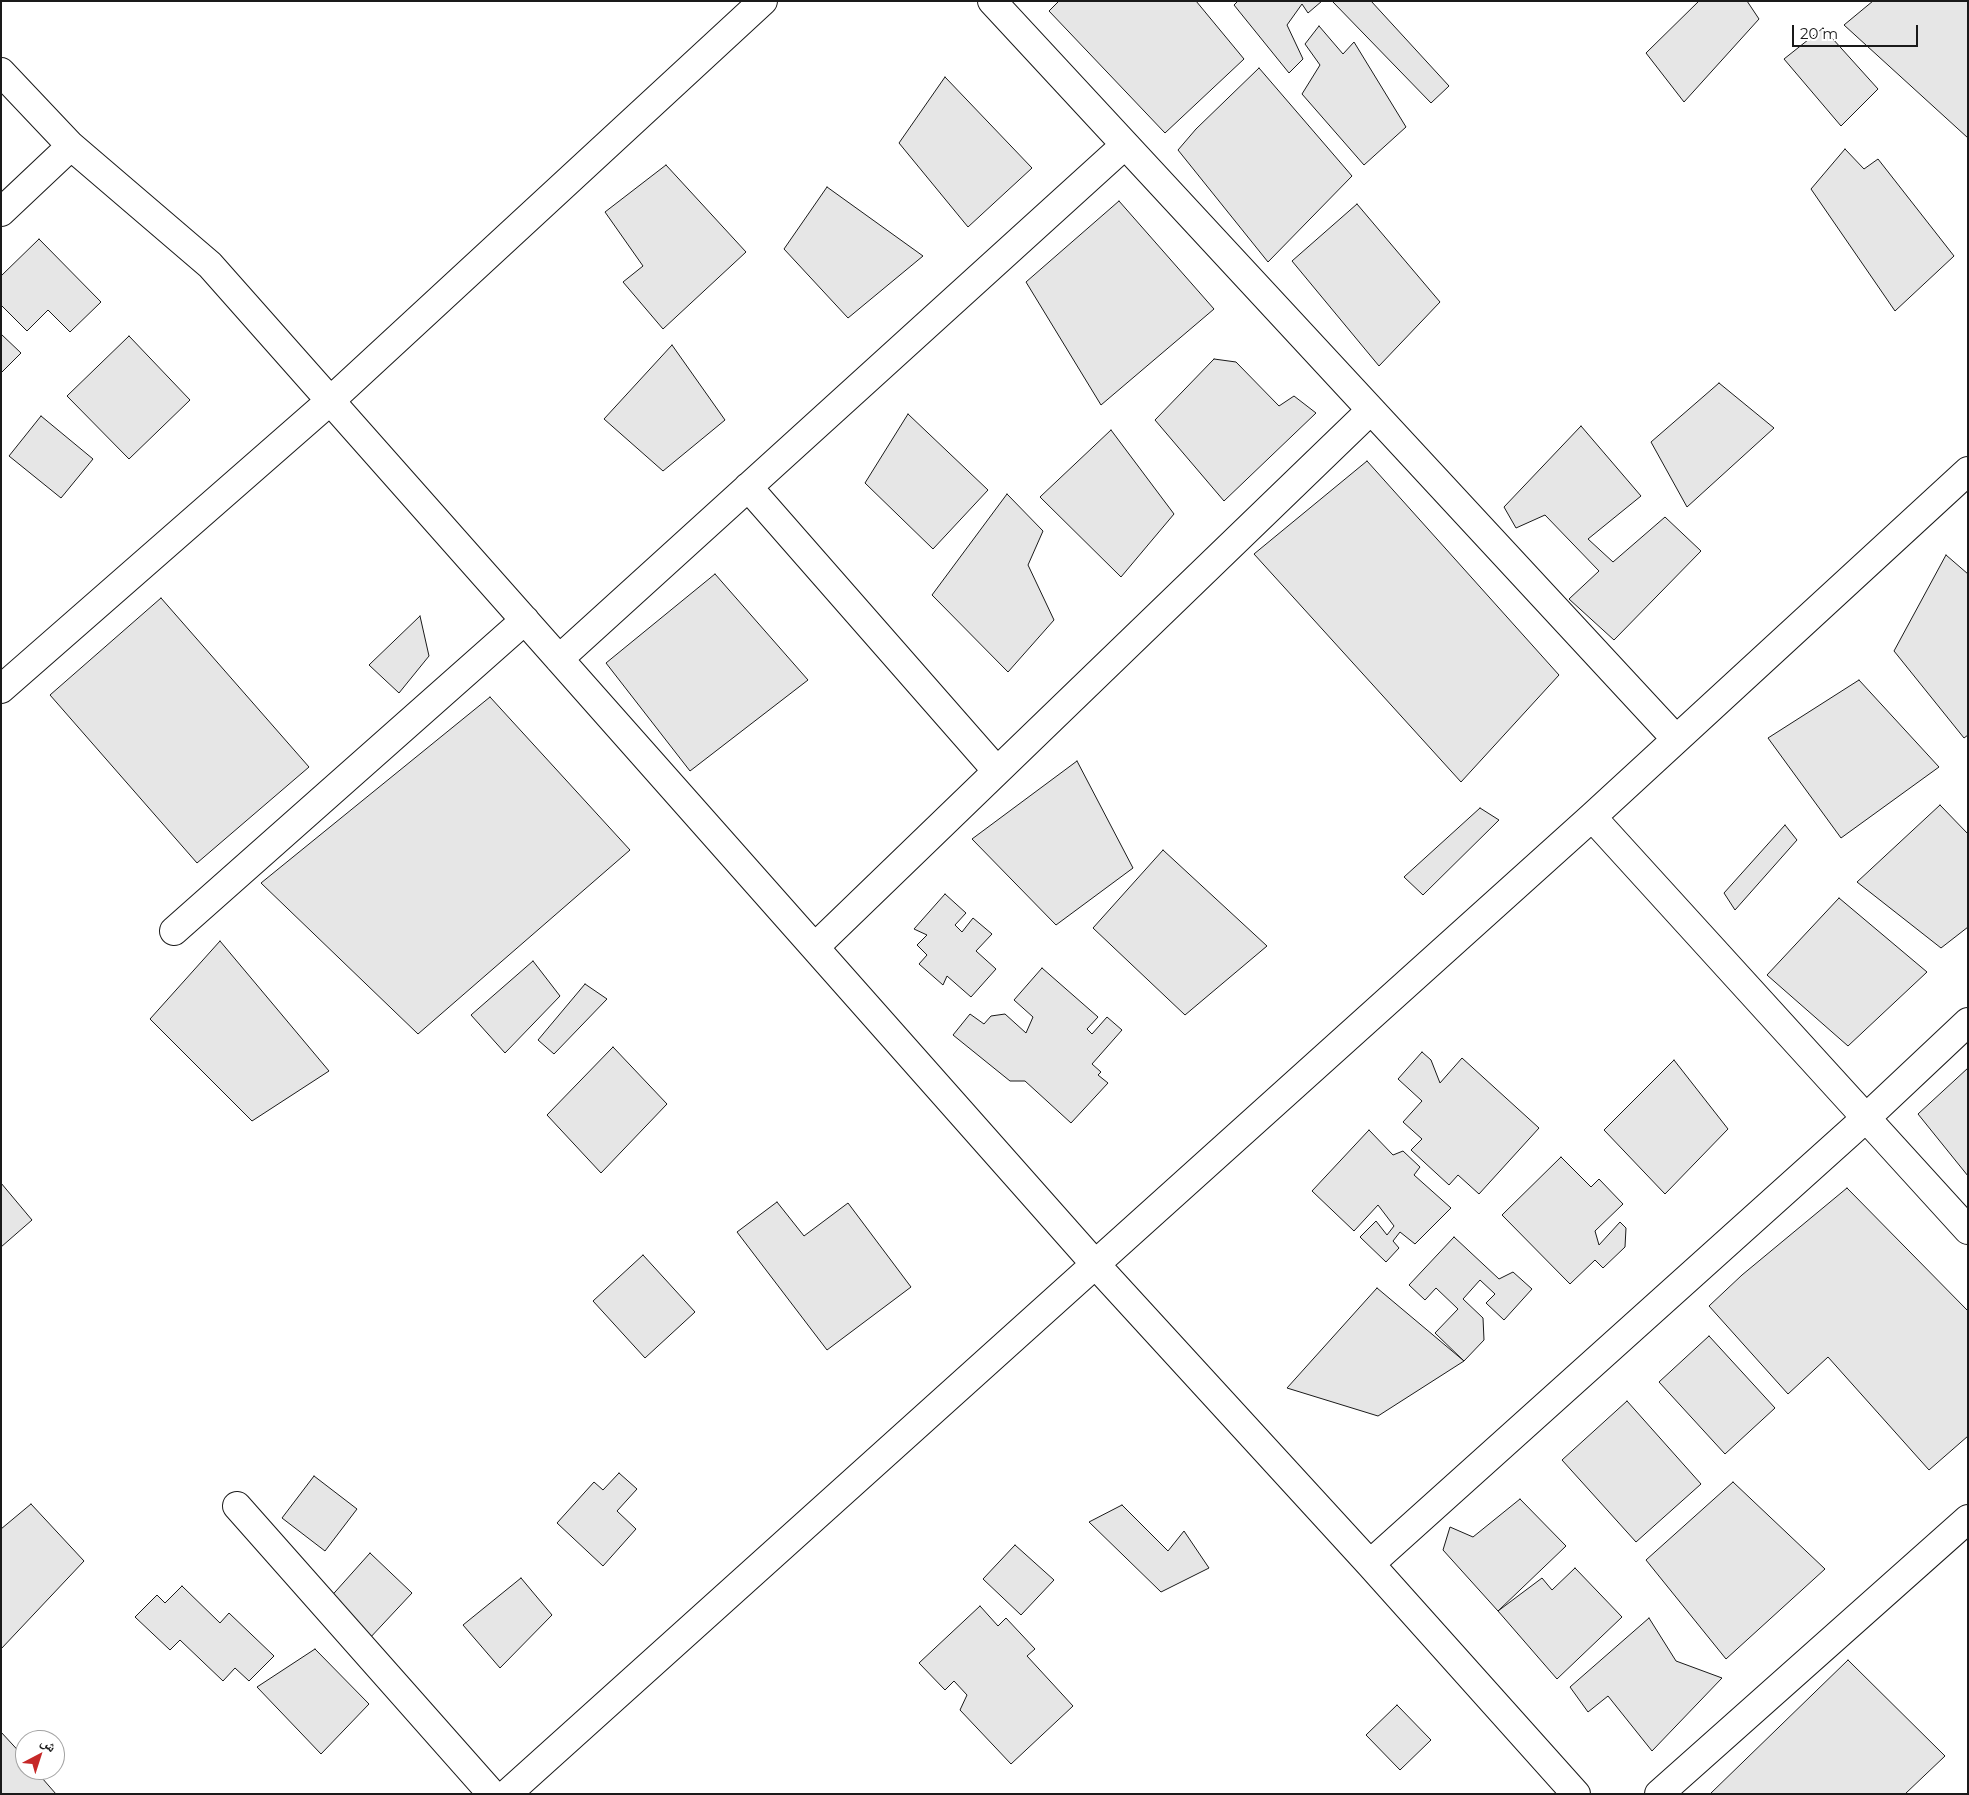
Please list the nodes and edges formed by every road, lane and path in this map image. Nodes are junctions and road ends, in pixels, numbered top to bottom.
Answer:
1 (763, 1) edge
2 (992, 1) edge
3 (1, 72) edge
4 (1124, 145) junction
5 (71, 146) junction
6 (1, 212) edge
7 (330, 401) junction
8 (1371, 410) junction
9 (1968, 471) edge
10 (748, 487) junction
11 (525, 620) junction
12 (559, 659) junction
13 (1, 689) edge
14 (1676, 739) junction
15 (997, 771) junction
16 (1592, 817) junction
17 (174, 931) dead end
18 (814, 947) junction
19 (1968, 1022) edge
20 (1866, 1118) junction
21 (1968, 1230) edge
22 (1096, 1265) junction
23 (237, 1506) dead end
24 (1968, 1519) edge
25 (1370, 1564) junction
26 (492, 1794) edge
27 (507, 1794) edge
28 (1576, 1794) edge
29 (1659, 1794) edge

1 - 7 street
2 - 4 street
3 - 5 street
4 - 8 street
4 - 10 street
5 - 6 street
5 - 7 street
7 - 11 street
7 - 13 street
8 - 14 street
8 - 15 street
9 - 14 street
10 - 12 street
10 - 15 street
11 - 12 street
11 - 17 street
12 - 18 street
14 - 16 street
15 - 18 street
16 - 20 street
16 - 22 street
18 - 22 street
19 - 20 street
20 - 21 street
20 - 25 street
22 - 25 street
22 - 27 street
23 - 26 street
24 - 29 street
25 - 28 street

